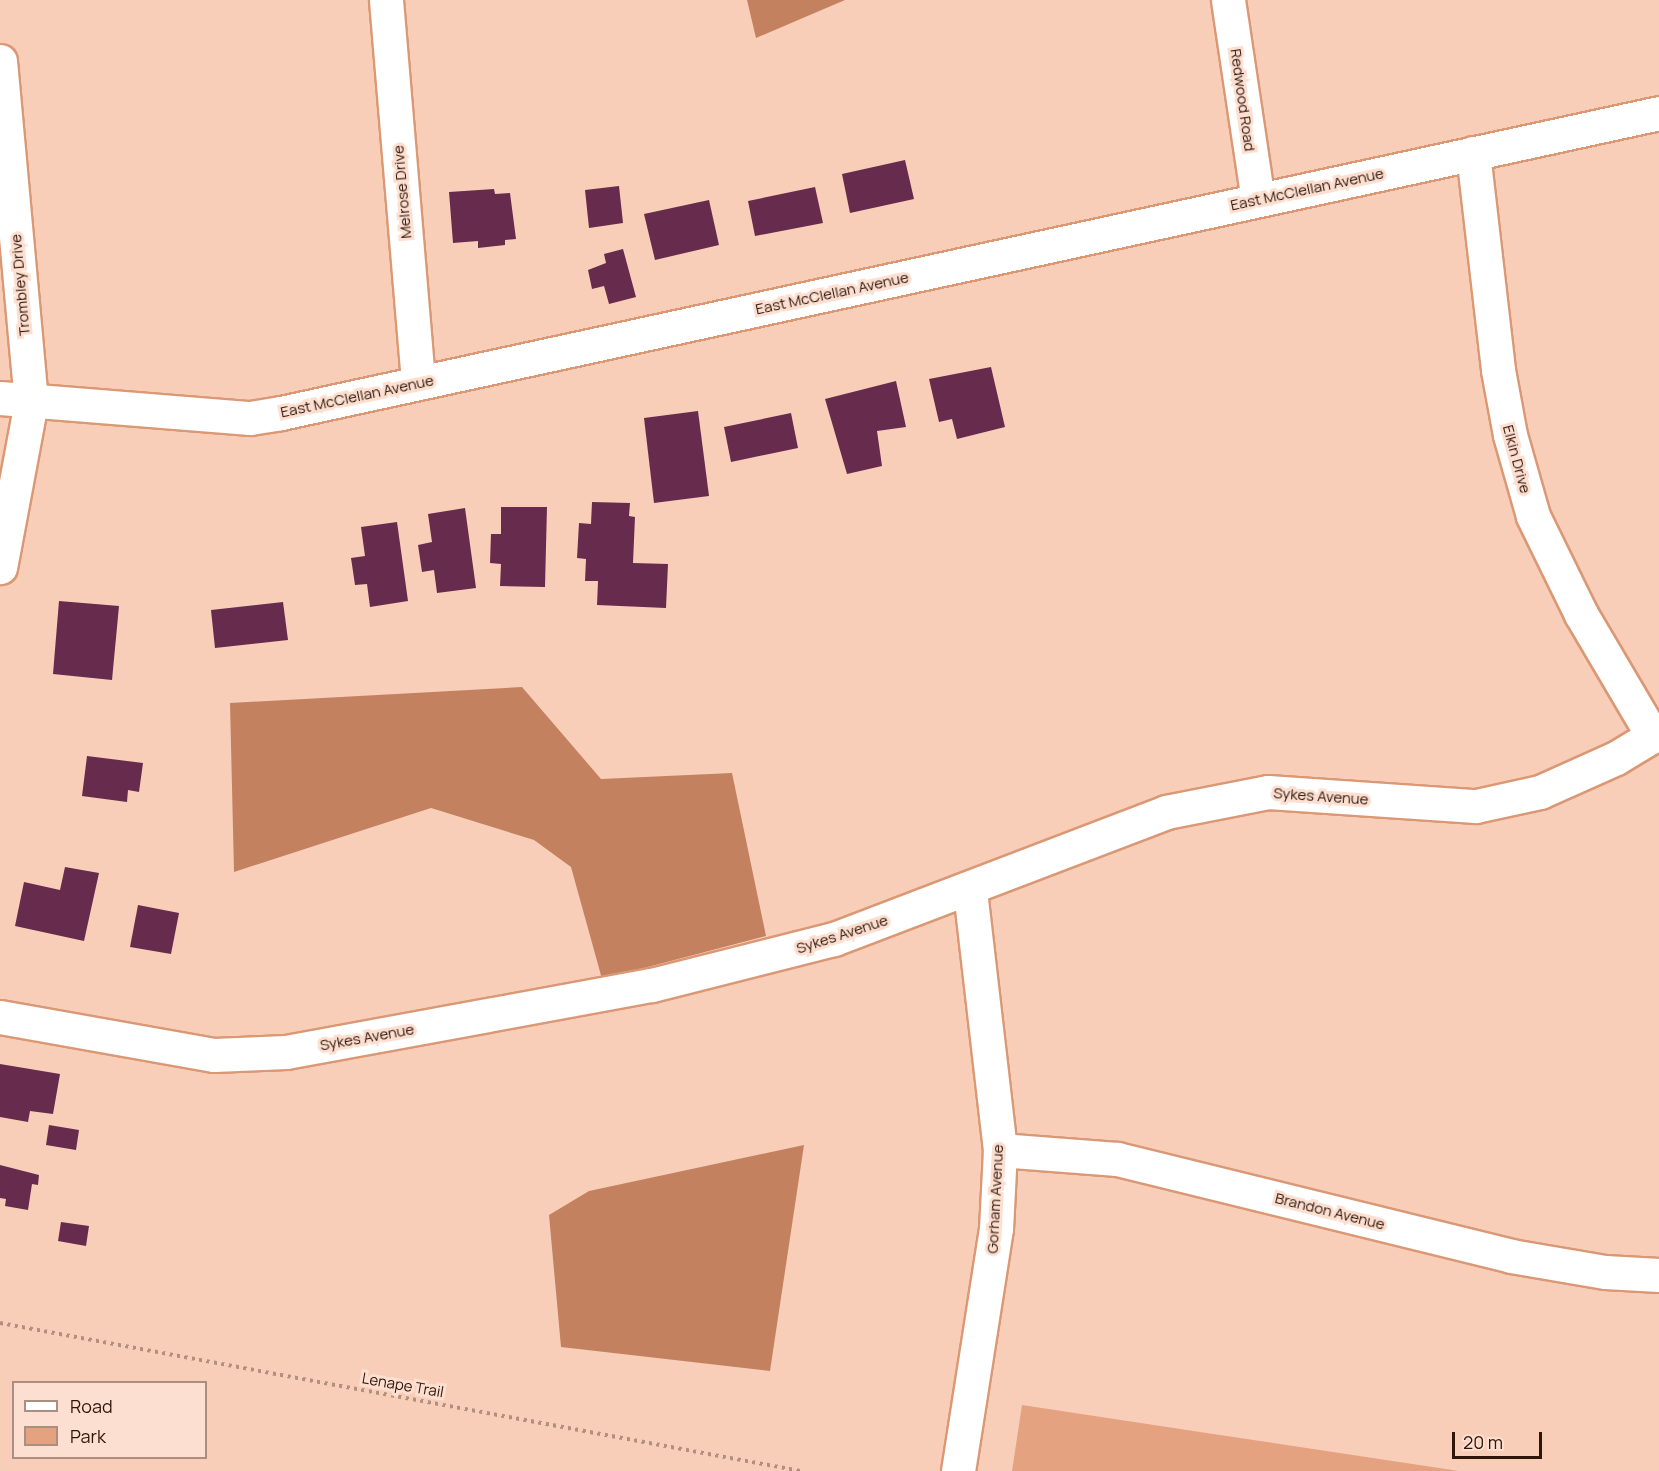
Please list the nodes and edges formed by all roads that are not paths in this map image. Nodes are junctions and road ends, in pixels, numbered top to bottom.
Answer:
1 (386, 0) edge
2 (1228, 0) edge
3 (0, 61) edge
4 (1659, 112) edge
5 (1473, 153) junction
6 (1258, 200) junction
7 (417, 383) junction
8 (15, 400) edge
9 (0, 567) edge
10 (1656, 734) edge
11 (970, 890) junction
12 (0, 1017) edge
13 (1000, 1150) junction
14 (1659, 1275) edge
15 (957, 1471) edge

1 - 7 street, Melrose Drive
2 - 6 street, Redwood Road
3 - 8 street, Trombley Drive
4 - 5 street, East McClellan Avenue
5 - 6 street, East McClellan Avenue
5 - 10 street, Elkin Drive
6 - 7 street, East McClellan Avenue
7 - 8 street, East McClellan Avenue
8 - 9 street, Trombley Drive
10 - 11 street, Sykes Avenue
11 - 12 street, Sykes Avenue
11 - 13 street, Gorham Avenue
13 - 14 street, Brandon Avenue
13 - 15 street, Gorham Avenue

